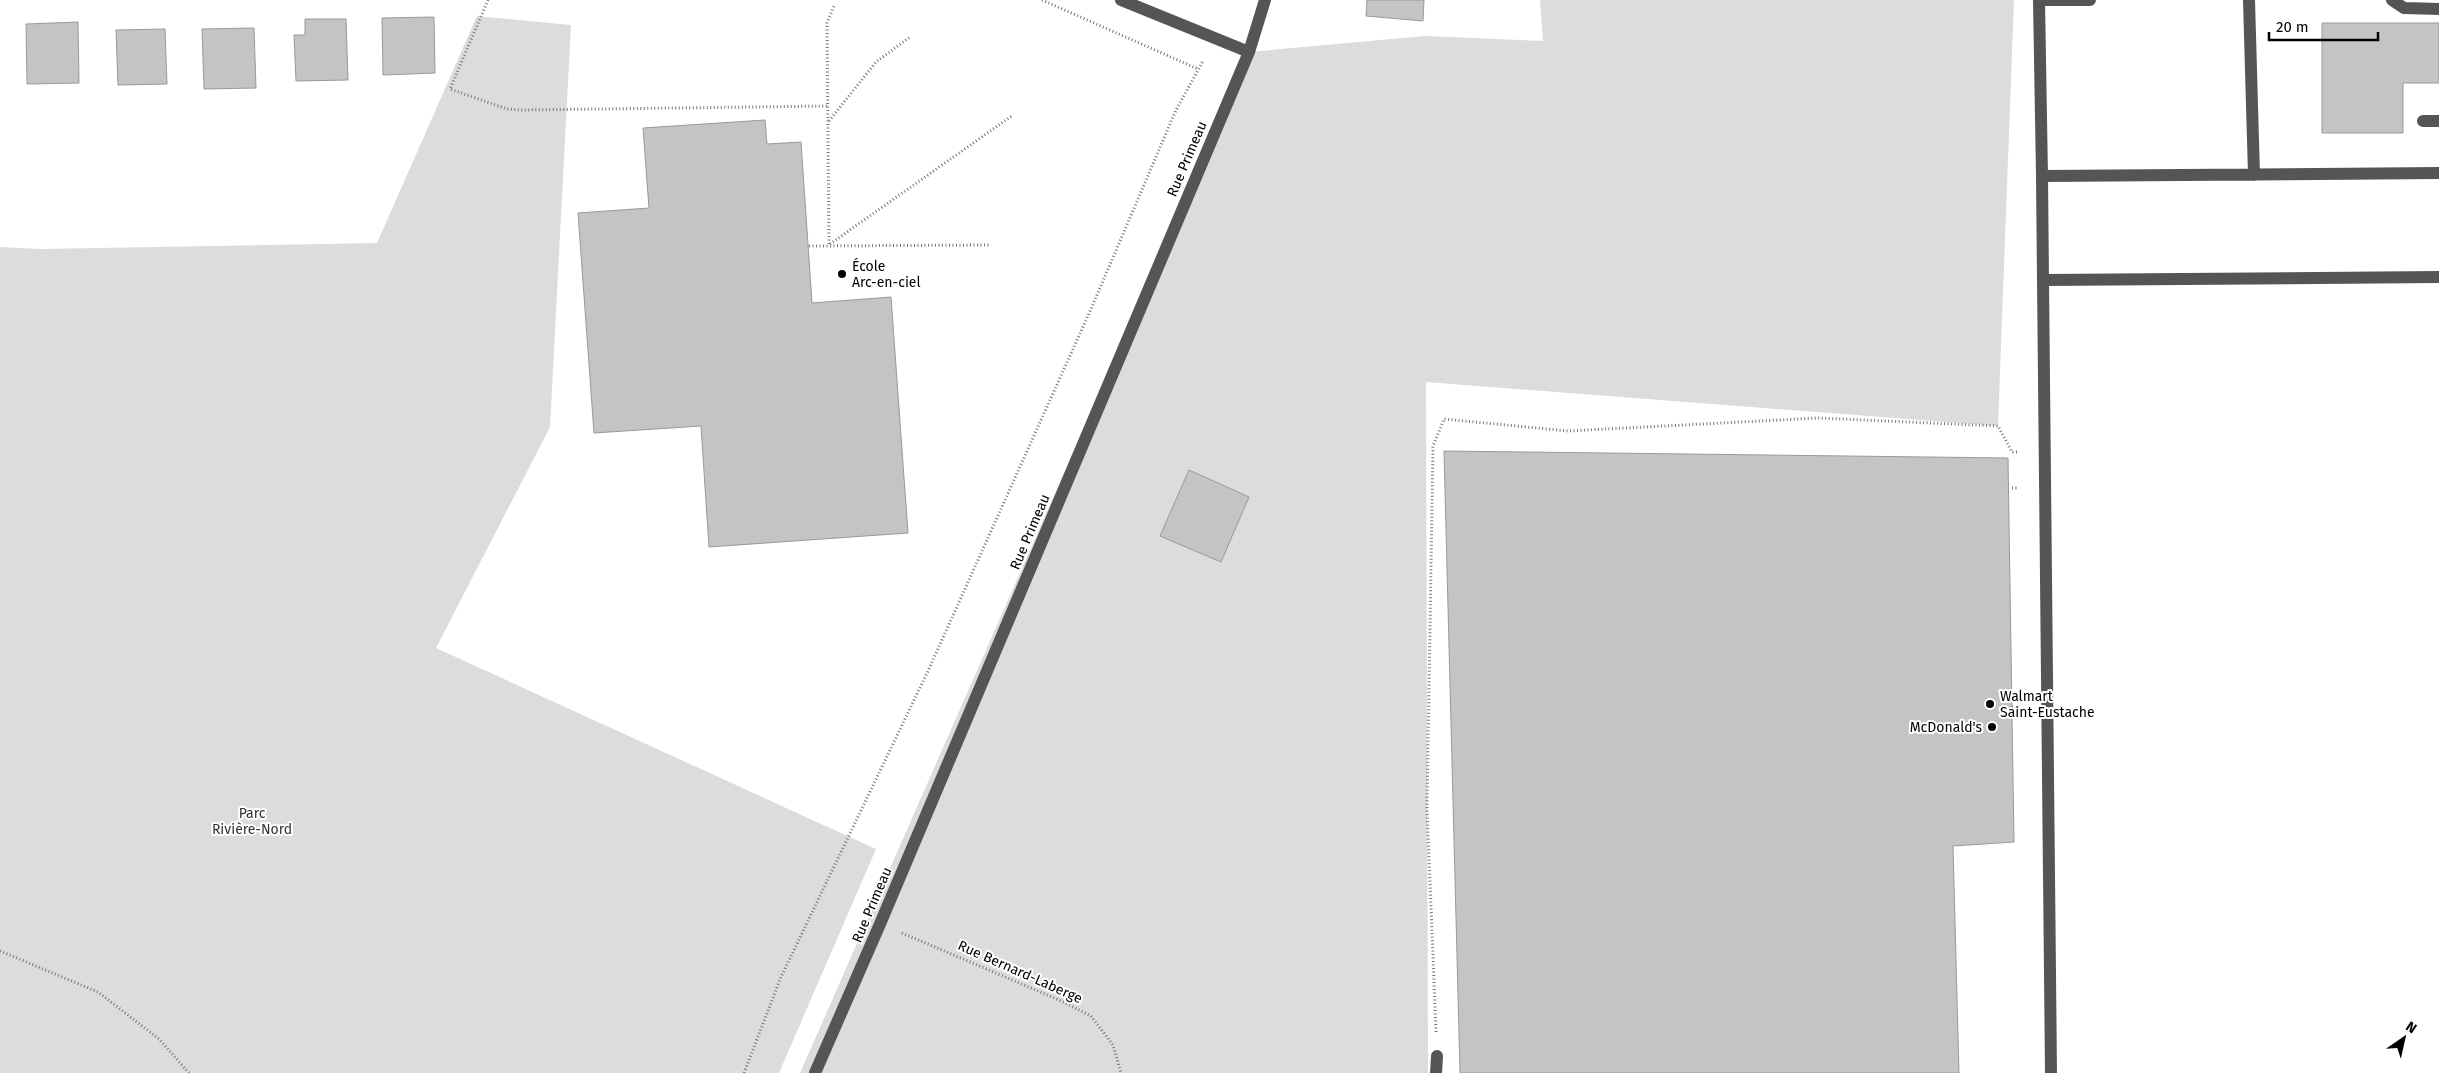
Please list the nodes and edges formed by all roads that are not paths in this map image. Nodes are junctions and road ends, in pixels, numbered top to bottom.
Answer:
1 (1121, 0) edge
2 (1265, 0) edge
3 (2090, 0) edge
4 (2249, 0) edge
5 (2392, 0) edge
6 (2439, 9) edge
7 (1249, 52) junction
8 (2423, 121) dead end
9 (2439, 121) edge
10 (2439, 173) edge
11 (2254, 175) junction
12 (2042, 176) junction
13 (2439, 277) edge
14 (2043, 280) junction
15 (1437, 1056) road end
16 (815, 1073) edge
17 (1436, 1073) edge
18 (2051, 1073) edge

1 - 7 street
2 - 7 street, Rue Primeau
3 - 12 street
4 - 11 street
5 - 6 street
7 - 16 street, Rue Primeau
8 - 9 street
10 - 11 street
11 - 12 street
12 - 14 street
13 - 14 street
14 - 18 street
15 - 17 street

